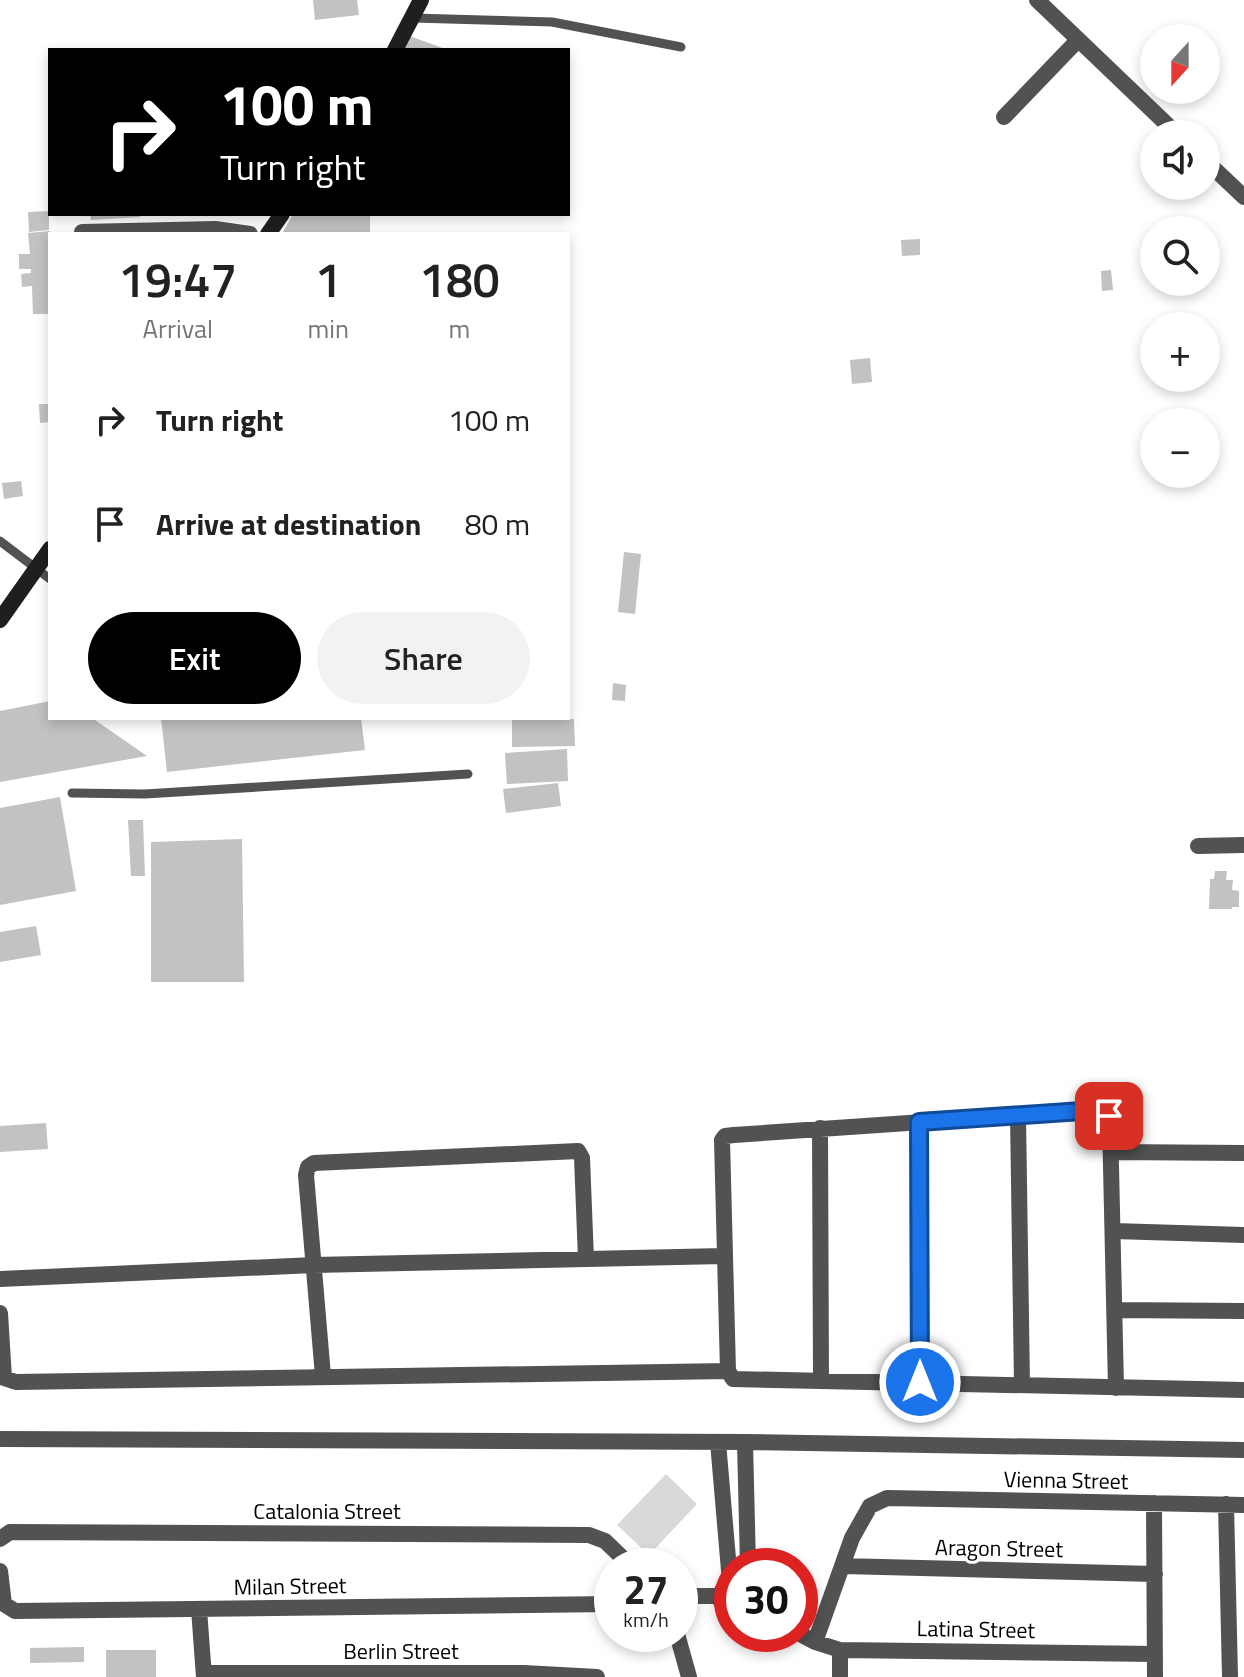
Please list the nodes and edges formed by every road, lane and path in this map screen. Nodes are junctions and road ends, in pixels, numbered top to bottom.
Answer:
1 (421, 0) edge
2 (1037, 0) edge
3 (413, 18) junction
4 (1078, 40) junction
5 (681, 47) dead end
6 (396, 48) edge
7 (1004, 117) dead end
8 (1162, 120) edge
9 (1220, 174) edge
10 (1244, 197) edge
11 (82, 232) dead end
12 (236, 232) edge
13 (0, 541) edge
14 (48, 552) edge
15 (35, 569) junction
16 (48, 578) edge
17 (0, 620) edge
18 (468, 774) dead end
19 (72, 793) dead end
20 (1244, 845) edge
21 (1198, 846) dead end
22 (1018, 1115) junction
23 (919, 1122) junction
24 (820, 1128) junction
25 (1111, 1152) junction
26 (1244, 1153) edge
27 (1114, 1231) junction
28 (1244, 1235) edge
29 (723, 1256) junction
30 (586, 1259) junction
31 (314, 1265) junction
32 (0, 1279) edge
33 (1115, 1310) junction
34 (1244, 1311) edge
35 (0, 1313) edge
36 (728, 1371) junction
37 (323, 1376) junction
38 (821, 1380) junction
39 (920, 1382) junction
40 (1022, 1385) junction
41 (1116, 1388) junction
42 (1244, 1390) edge
43 (0, 1439) edge
44 (718, 1442) junction
45 (745, 1442) junction
46 (1244, 1450) edge
47 (746, 1472) junction
48 (721, 1474) junction
49 (1154, 1503) junction
50 (1226, 1504) junction
51 (1244, 1505) edge
52 (747, 1512) junction
53 (725, 1514) junction
54 (5, 1535) edge
55 (612, 1548) edge
56 (726, 1548) edge
57 (748, 1548) edge
58 (843, 1566) junction
59 (0, 1571) edge
60 (1155, 1574) junction
61 (594, 1604) edge
62 (199, 1609) junction
63 (818, 1616) edge
64 (818, 1642) edge
65 (840, 1650) junction
66 (682, 1652) edge
67 (1155, 1654) junction
68 (204, 1675) edge
69 (276, 1675) edge
70 (456, 1675) edge
71 (524, 1675) edge
72 (597, 1677) edge
73 (689, 1677) edge
74 (840, 1677) edge
75 (1155, 1677) edge
76 (1230, 1677) edge

1 - 3 street
2 - 4 street
3 - 5 lane
3 - 6 street
4 - 7 street
4 - 8 street
9 - 10 street
11 - 12 street
13 - 15 lane
14 - 15 street
15 - 16 lane
15 - 17 street
18 - 19 lane
20 - 21 street
22 - 23 street
22 - 25 street
22 - 40 street
23 - 24 street
23 - 39 street
24 - 29 street
24 - 38 street
25 - 26 street
25 - 27 street
27 - 28 street
27 - 33 street
29 - 30 street
29 - 36 street
30 - 31 street
30 - 31 street
31 - 32 street
31 - 37 street
33 - 34 street
33 - 41 street
35 - 37 street
36 - 37 street
36 - 38 street
38 - 39 street
39 - 40 street
40 - 41 street
41 - 42 street
43 - 44 street
44 - 45 street
44 - 48 street
45 - 46 street
45 - 47 street
47 - 48 street
47 - 52 street
48 - 53 street
49 - 50 street, Vienna Street
49 - 58 street, Vienna Street
49 - 60 street
50 - 51 street, Vienna Street
50 - 76 street
52 - 53 street
52 - 57 street
53 - 56 street
54 - 55 street, Catalonia Street
58 - 60 street, Aragon Street
58 - 63 street
59 - 62 street, Milan Street
60 - 67 street
61 - 62 street, Milan Street
62 - 68 street
64 - 65 street, Latina Street
65 - 67 street, Latina Street
65 - 74 street
66 - 73 street
67 - 75 street
68 - 69 street, Berlin Street
69 - 70 street, Berlin Street
70 - 71 street, Berlin Street
71 - 72 street, Berlin Street

